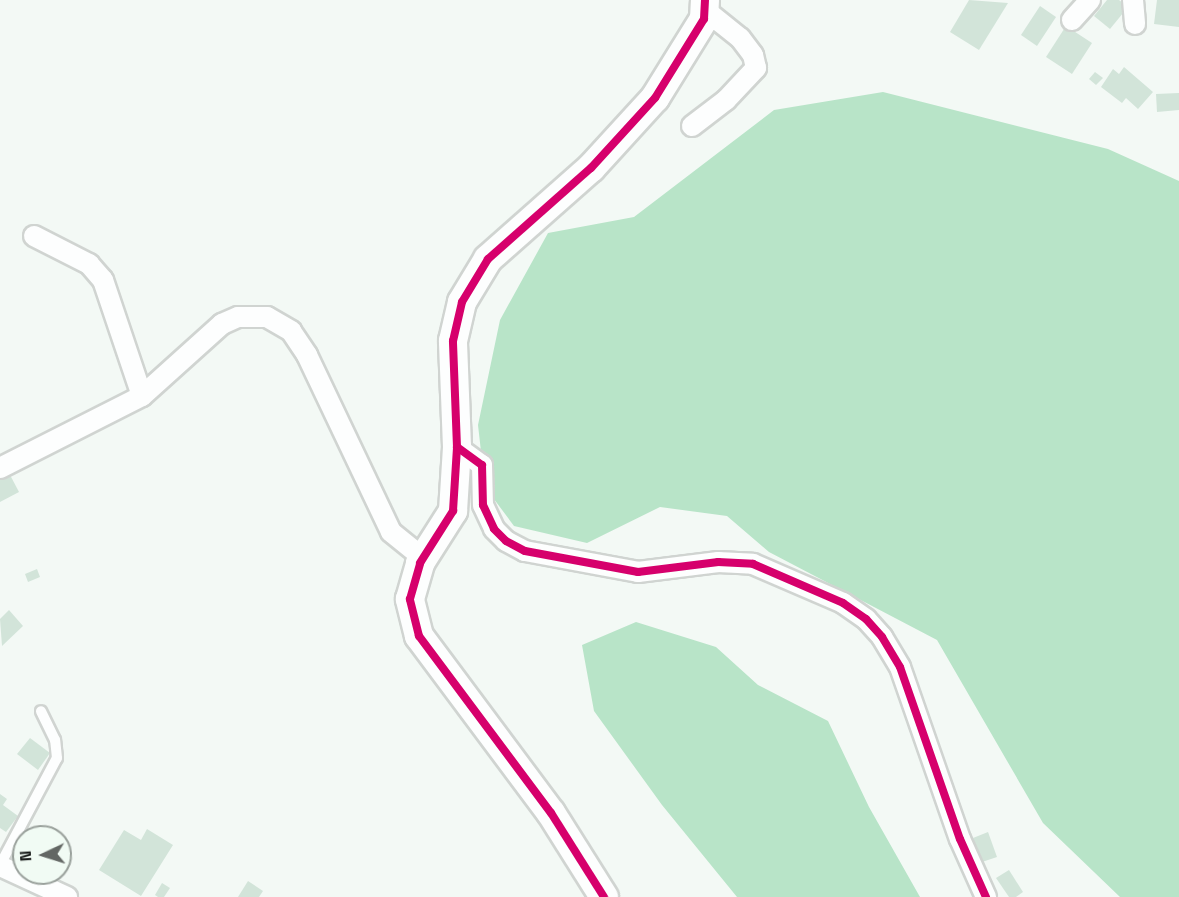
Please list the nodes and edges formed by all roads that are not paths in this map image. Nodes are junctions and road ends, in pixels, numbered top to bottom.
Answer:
1 (1090, 0) edge
2 (1132, 0) edge
3 (705, 5) edge
4 (1072, 20) dead end
5 (1135, 24) dead end
6 (692, 126) dead end
7 (34, 236) dead end
8 (142, 396) junction
9 (457, 447) junction
10 (0, 468) edge
11 (423, 558) junction
12 (41, 711) dead end
13 (0, 865) edge
14 (67, 897) edge
15 (604, 897) edge
16 (986, 897) edge

1 - 4 street
2 - 5 street
3 - 6 street
3 - 9 street
7 - 8 street
8 - 10 street
8 - 11 street
9 - 11 street
9 - 16 street
11 - 15 street
12 - 13 lane
13 - 14 street

